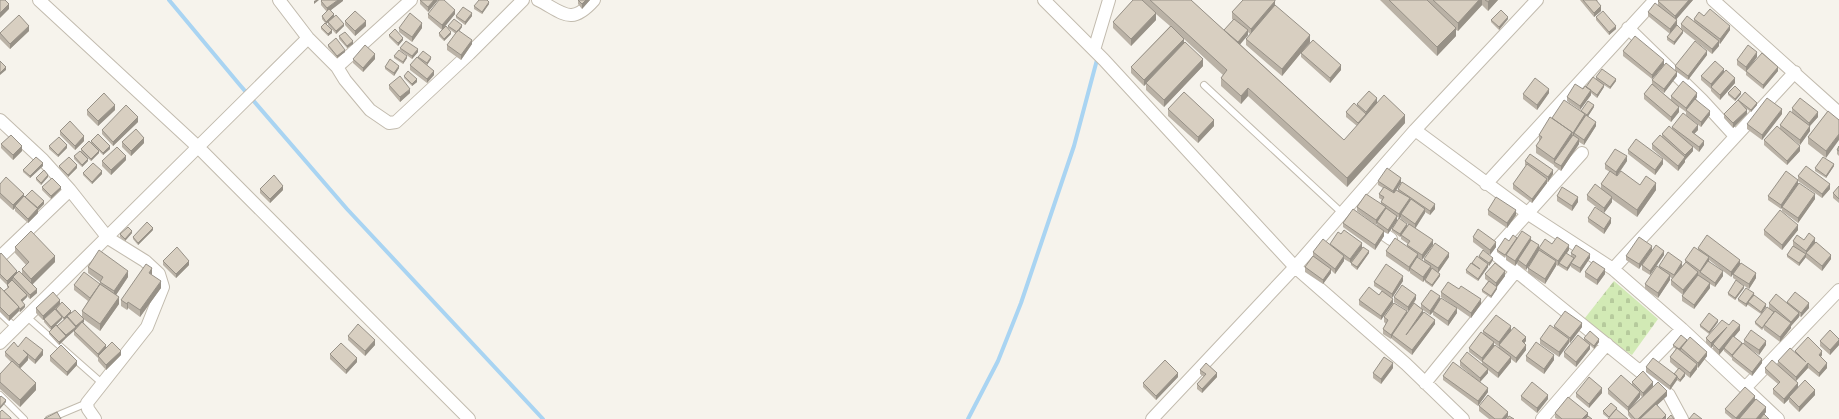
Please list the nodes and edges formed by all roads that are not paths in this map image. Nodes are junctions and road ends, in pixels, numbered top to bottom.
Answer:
1 (39, 0) edge
2 (279, 0) edge
3 (411, 0) edge
4 (523, 0) edge
5 (538, 0) edge
6 (594, 0) edge
7 (1044, 0) edge
8 (1109, 0) edge
9 (1537, 0) edge
10 (1655, 0) edge
11 (1713, 0) edge
12 (1628, 28) junction
13 (308, 38) junction
14 (1098, 54) junction
15 (337, 67) junction
16 (1795, 72) junction
17 (1204, 85) dead end
18 (1839, 113) edge
19 (2, 126) edge
20 (1415, 130) junction
21 (1735, 136) junction
22 (199, 148) junction
23 (1582, 153) dead end
24 (1486, 184) junction
25 (70, 190) junction
26 (1344, 209) junction
27 (1527, 214) junction
28 (108, 238) junction
29 (1391, 239) dead end
30 (0, 257) edge
31 (1294, 267) junction
32 (1613, 269) junction
33 (1516, 271) junction
34 (1839, 290) edge
35 (0, 313) edge
36 (27, 317) junction
37 (16, 328) junction
38 (1682, 329) junction
39 (0, 343) edge
40 (1607, 344) junction
41 (1641, 371) junction
42 (1425, 383) junction
43 (103, 384) junction
44 (1746, 387) junction
45 (0, 395) edge
46 (87, 403) junction
47 (24, 419) edge
48 (49, 419) edge
49 (95, 419) edge
50 (469, 419) edge
51 (1152, 419) edge
52 (1463, 419) edge
53 (1542, 419) edge
54 (1682, 419) edge
55 (1778, 419) edge

1 - 22 street
2 - 13 street
3 - 15 street
4 - 15 street
5 - 6 street
7 - 14 street
8 - 14 street
9 - 20 street
10 - 12 street
11 - 16 street
12 - 21 street
12 - 24 street
13 - 15 street
13 - 22 street
14 - 31 street
16 - 18 street
16 - 21 street
17 - 26 lane
19 - 25 street
20 - 24 street
20 - 26 street
21 - 32 street
22 - 28 street
22 - 50 street
23 - 27 street
24 - 27 street
25 - 28 street
25 - 30 street
26 - 29 street
26 - 31 street
27 - 32 street
27 - 33 street
28 - 36 street
28 - 43 street
31 - 42 street
31 - 51 street
32 - 38 street
33 - 40 street
33 - 42 street
34 - 44 street
35 - 37 lane
36 - 37 street
36 - 43 lane
37 - 39 street
38 - 41 street
38 - 44 street
40 - 41 street
40 - 53 street
41 - 54 street
42 - 52 street
43 - 46 street
44 - 55 street
45 - 47 lane
46 - 48 lane
46 - 49 street

